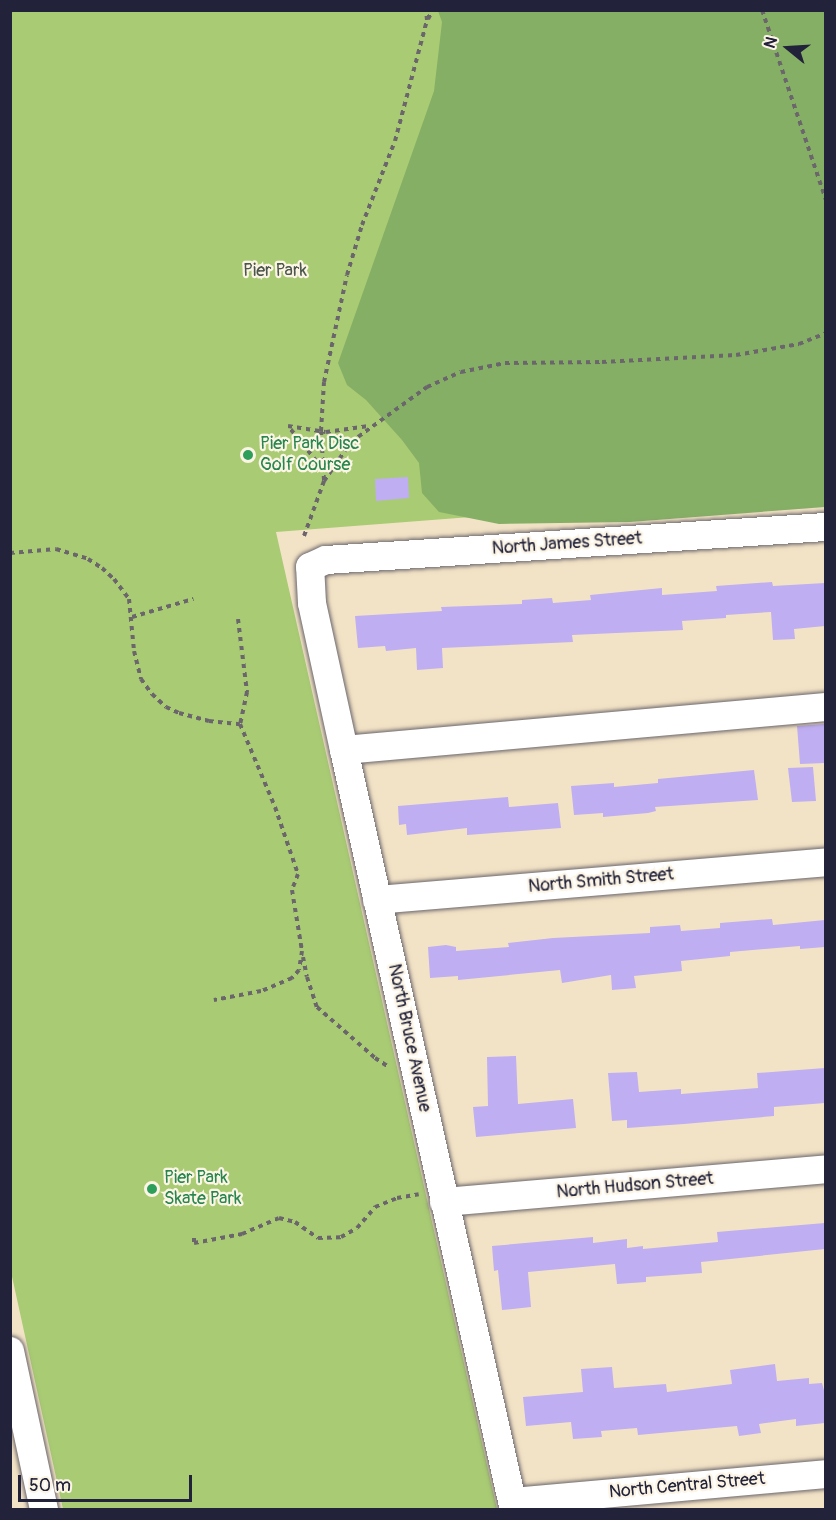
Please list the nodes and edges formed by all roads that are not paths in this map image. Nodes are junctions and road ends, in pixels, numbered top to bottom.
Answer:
1 (825, 527) edge
2 (310, 567) joint
3 (825, 707) edge
4 (344, 750) junction
5 (825, 862) edge
6 (377, 900) junction
7 (825, 1169) edge
8 (443, 1196) junction
9 (10, 1351) edge
10 (15, 1392) edge
11 (825, 1474) edge
12 (514, 1506) edge
13 (44, 1509) edge

1 - 2 street, North James Street
2 - 4 street, North Bruce Avenue
3 - 4 street
4 - 6 street, North Bruce Avenue
5 - 6 street, North Smith Street
6 - 8 street, North Bruce Avenue
7 - 8 street, North Hudson Street
8 - 12 street, North Bruce Avenue
9 - 10 street
10 - 13 street
11 - 12 street, North Central Street

